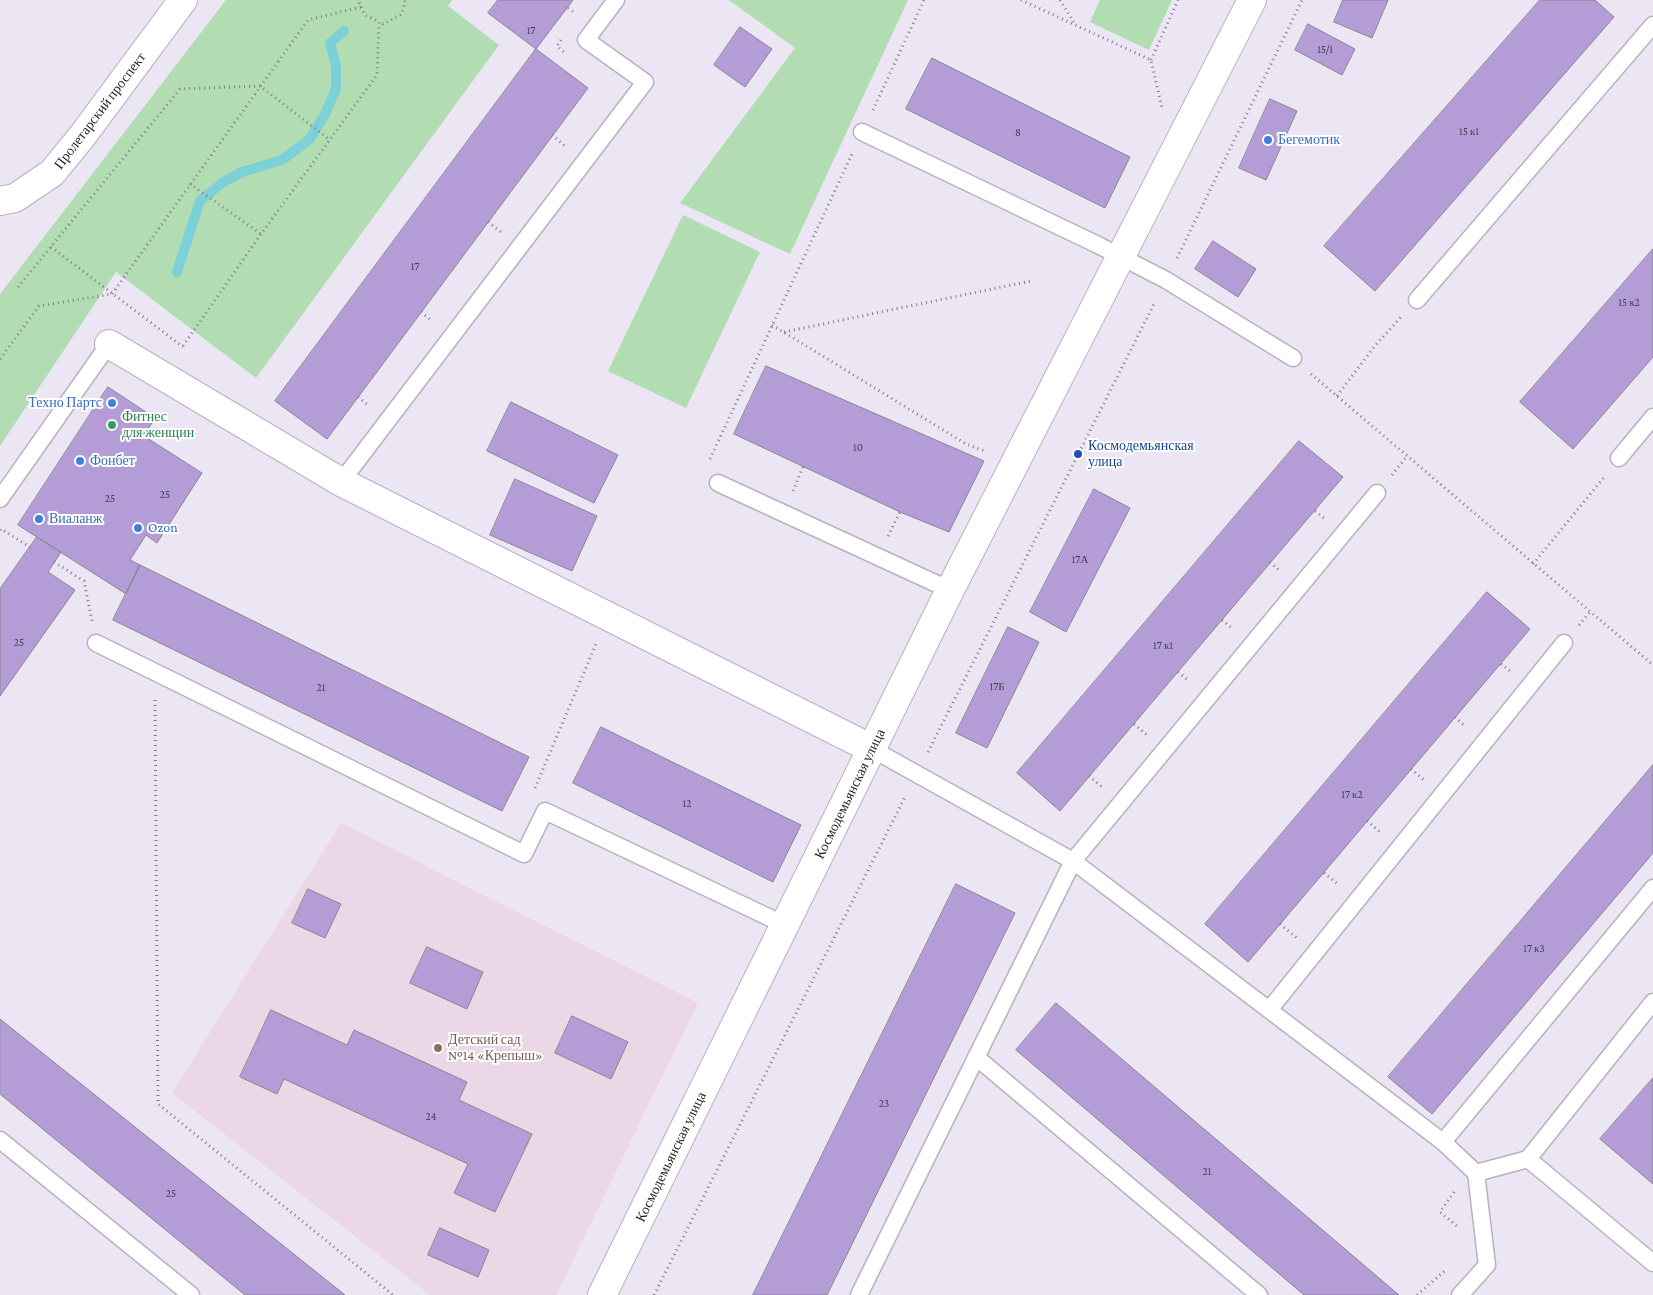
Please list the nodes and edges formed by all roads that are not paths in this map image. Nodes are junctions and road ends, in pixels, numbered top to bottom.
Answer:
1 (182, 0) edge
2 (616, 0) edge
3 (1252, 0) edge
4 (1653, 25) edge
5 (862, 132) road end
6 (0, 201) edge
7 (1121, 257) junction
8 (1417, 300) road end
9 (108, 344) joint
10 (1293, 358) road end
11 (1653, 417) edge
12 (1619, 458) road end
13 (341, 482) junction
14 (718, 483) dead end
15 (1377, 493) dead end
16 (0, 499) edge
17 (950, 590) junction
18 (96, 643) road end
19 (1564, 643) dead end
20 (872, 750) junction
21 (1073, 861) junction
22 (1653, 888) edge
23 (785, 925) junction
24 (1653, 1002) edge
25 (1269, 1010) junction
26 (976, 1057) junction
27 (0, 1140) edge
28 (1443, 1142) junction
29 (1528, 1159) junction
30 (1473, 1170) junction
31 (1653, 1263) edge
32 (191, 1295) edge
33 (602, 1295) edge
34 (859, 1295) edge
35 (1259, 1295) edge
36 (1460, 1295) edge

1 - 6 street, Пролетарский проспект
2 - 13 lane
3 - 7 street, Космодемьянская улица
4 - 8 lane
5 - 7 lane
7 - 10 lane
7 - 17 street, Космодемьянская улица
9 - 13 street
9 - 16 lane
11 - 12 lane
13 - 20 street
14 - 17 lane
15 - 21 lane
17 - 20 street, Космодемьянская улица
18 - 23 lane
19 - 25 lane
20 - 21 lane
20 - 23 street, Космодемьянская улица
21 - 25 lane
21 - 26 lane
22 - 28 lane
23 - 33 street, Космодемьянская улица
24 - 29 lane
25 - 28 lane
26 - 34 lane
26 - 35 lane
27 - 32 lane
28 - 30 lane
29 - 30 lane
29 - 31 lane
30 - 36 lane

